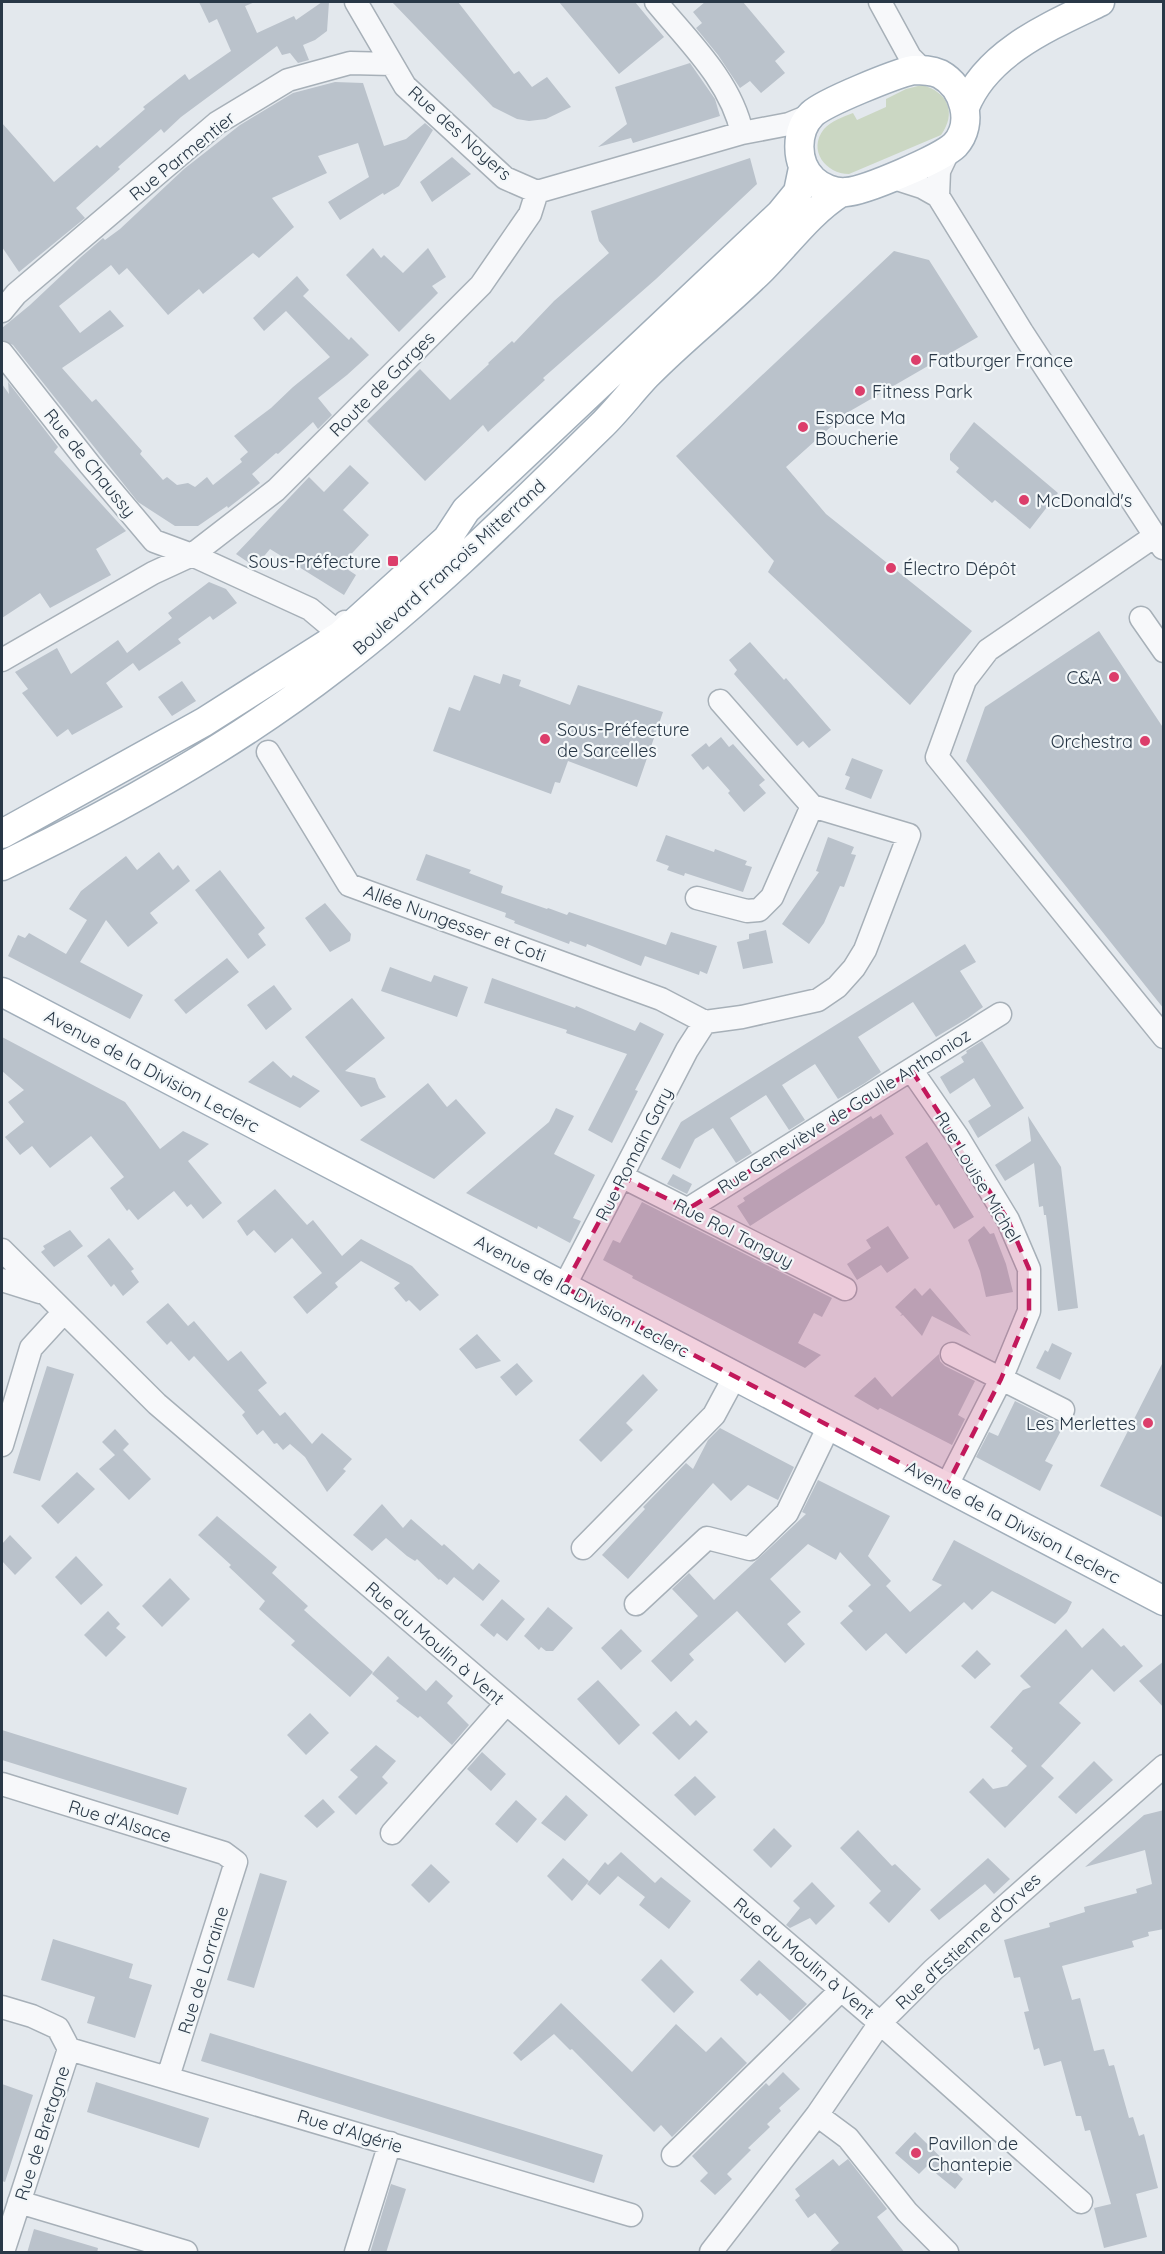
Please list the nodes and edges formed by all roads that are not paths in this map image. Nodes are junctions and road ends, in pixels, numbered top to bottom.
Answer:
1 (356, 2) edge
2 (656, 2) edge
3 (879, 2) edge
4 (1100, 2) edge
5 (1010, 51) junction
6 (392, 64) junction
7 (919, 68) junction
8 (965, 107) junction
9 (811, 115) junction
10 (747, 132) junction
11 (948, 150) junction
12 (802, 161) junction
13 (891, 177) junction
14 (537, 192) junction
15 (840, 193) junction
16 (938, 196) junction
17 (2, 311) edge
18 (2, 353) edge
19 (1159, 543) edge
20 (192, 555) junction
21 (1141, 618) dead end
22 (341, 635) junction
23 (1164, 651) edge
24 (2, 660) edge
25 (720, 701) dead end
26 (268, 752) dead end
27 (812, 806) junction
28 (2, 834) edge
29 (2, 866) edge
30 (697, 898) dead end
31 (2, 992) edge
32 (1000, 1014) dead end
33 (705, 1022) junction
34 (1164, 1037) edge
35 (912, 1071) junction
36 (623, 1177) junction
37 (688, 1209) junction
38 (2, 1250) edge
39 (2, 1280) edge
40 (564, 1287) junction
41 (845, 1289) dead end
42 (44, 1293) junction
43 (63, 1313) junction
44 (952, 1354) dead end
45 (735, 1376) junction
46 (1001, 1379) junction
47 (1063, 1410) dead end
48 (829, 1426) junction
49 (2, 1445) edge
50 (946, 1487) junction
51 (583, 1548) dead end
52 (1164, 1601) edge
53 (636, 1604) dead end
54 (506, 1704) junction
55 (1164, 1766) edge
56 (2, 1784) edge
57 (392, 1833) dead end
58 (236, 1862) joint
59 (841, 1990) junction
60 (2, 2007) edge
61 (880, 2023) junction
62 (69, 2049) junction
63 (168, 2077) junction
64 (816, 2115) junction
65 (390, 2144) junction
66 (673, 2156) dead end
67 (19, 2202) junction
68 (1081, 2202) dead end
69 (631, 2215) dead end
70 (3, 2253) edge
71 (186, 2253) edge
72 (356, 2253) edge
73 (711, 2253) edge
74 (947, 2253) edge

1 - 6 street, Rue des Noyers
2 - 10 street
3 - 7 street
4 - 5 main road
5 - 7 main road
5 - 8 main road
6 - 14 street, Rue des Noyers
6 - 17 street, Rue Parmentier
7 - 8 main road
7 - 9 main road
8 - 11 main road
9 - 10 street
9 - 12 main road, Boulevard François Mitterrand
10 - 12 street
10 - 14 street
11 - 13 main road
11 - 16 street
12 - 15 main road
12 - 22 main road, Boulevard François Mitterrand
13 - 15 main road
13 - 16 street
14 - 20 street, Route de Garges
15 - 29 main road, Boulevard François Mitterrand
16 - 19 street
18 - 20 street, Rue de Chaussy
19 - 34 street
20 - 22 street, Rue de Chaussy
20 - 24 street, Route de Garges
21 - 23 street
22 - 28 main road, Boulevard François Mitterrand
25 - 27 street
26 - 33 street, Allée Nungesser et Coti
27 - 30 street
27 - 33 street
31 - 40 main road, Avenue de la Division Leclerc
32 - 35 street, Rue Geneviève de Gaulle Anthonioz
33 - 36 street, Rue Romain Gary
35 - 37 street, Rue Geneviève de Gaulle Anthonioz
35 - 46 street, Rue Louise Michel
36 - 37 street, Rue Rol Tanguy
36 - 40 street, Rue Romain Gary
37 - 41 street, Rue Rol Tanguy
38 - 42 street, Rue du Moulin à Vent
39 - 42 street
40 - 45 main road, Avenue de la Division Leclerc
42 - 43 street, Rue du Moulin à Vent
43 - 49 street
43 - 54 street, Rue du Moulin à Vent
44 - 46 street
45 - 48 main road, Avenue de la Division Leclerc
45 - 51 street
46 - 47 street
46 - 50 street, Rue Louise Michel
48 - 50 main road, Avenue de la Division Leclerc
48 - 53 street
50 - 52 main road, Avenue de la Division Leclerc
54 - 57 street
54 - 59 street, Rue du Moulin à Vent
55 - 61 street, Rue d'Estienne d'Orves
56 - 58 street, Rue d'Alsace
58 - 63 street, Rue de Lorraine
59 - 61 street, Rue du Moulin à Vent
59 - 66 street
60 - 62 street
61 - 64 street, Rue d'Estienne d'Orves
61 - 68 street, Rue du Moulin à Vent
62 - 63 street, Rue d'Algérie
62 - 67 street, Rue de Bretagne
63 - 65 street, Rue d'Algérie
64 - 73 street, Rue d'Estienne d'Orves
64 - 74 street
65 - 69 street, Rue d'Algérie
65 - 72 street
67 - 70 street, Rue de Bretagne
67 - 71 street

